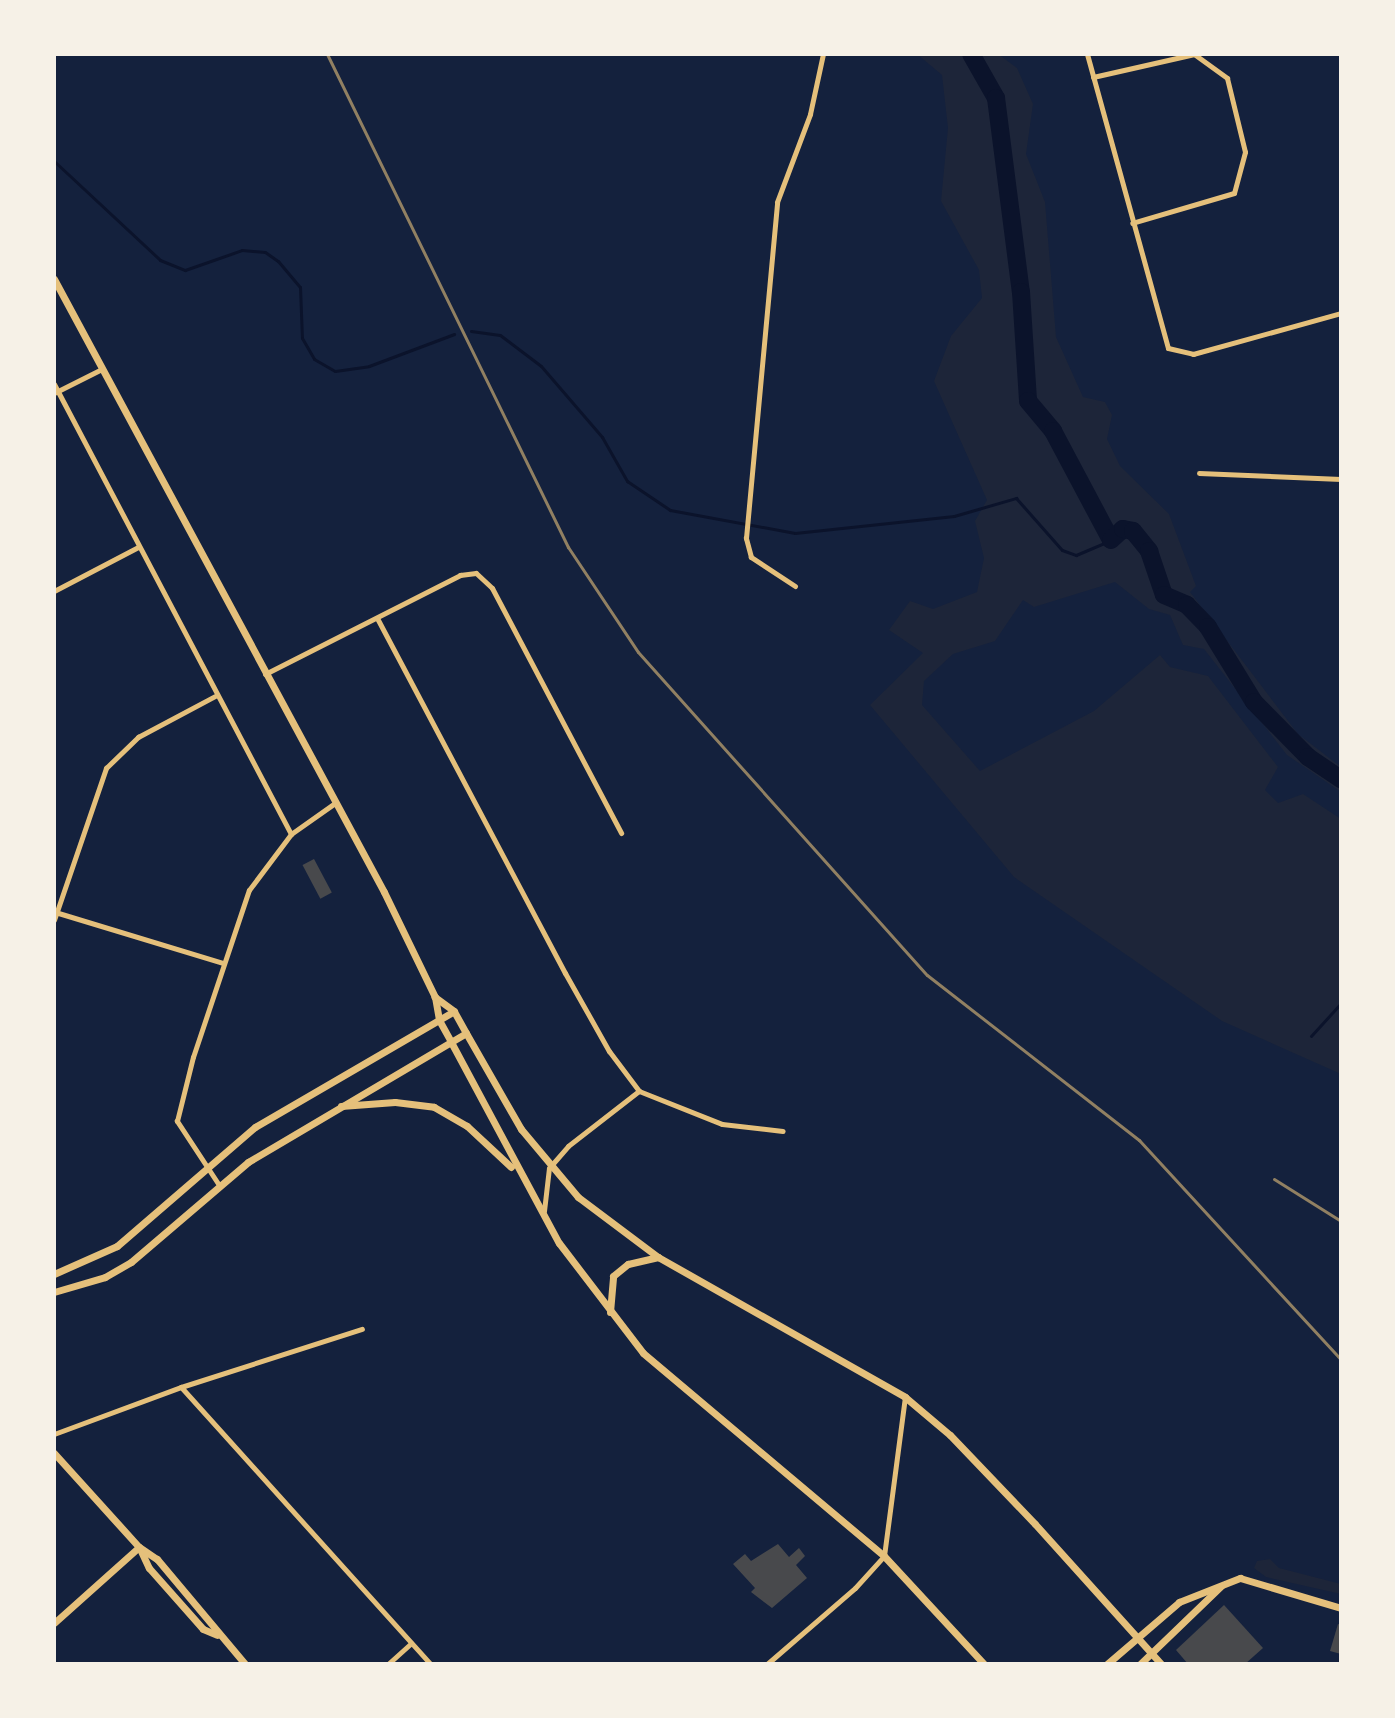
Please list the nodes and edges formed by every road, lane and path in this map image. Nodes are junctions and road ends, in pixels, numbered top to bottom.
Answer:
1 (823, 54) edge
2 (1087, 54) edge
3 (1093, 77) junction
4 (1132, 223) junction
5 (54, 279) edge
6 (1341, 313) edge
7 (102, 369) junction
8 (54, 384) edge
9 (56, 392) edge
10 (1199, 473) dead end
11 (1341, 479) edge
12 (138, 547) junction
13 (795, 586) dead end
14 (54, 591) edge
15 (377, 618) junction
16 (265, 674) junction
17 (215, 696) junction
18 (335, 803) junction
19 (621, 833) dead end
20 (291, 834) junction
21 (55, 912) edge
22 (54, 920) edge
23 (223, 963) junction
24 (435, 997) junction
25 (454, 1011) junction
26 (439, 1020) junction
27 (466, 1033) junction
28 (451, 1042) junction
29 (639, 1091) junction
30 (341, 1106) junction
31 (783, 1131) dead end
32 (203, 1168) junction
33 (549, 1168) junction
34 (516, 1171) junction
35 (219, 1185) junction
36 (544, 1217) junction
37 (658, 1257) junction
38 (54, 1274) edge
39 (54, 1292) edge
40 (610, 1314) junction
41 (362, 1329) dead end
42 (181, 1387) junction
43 (905, 1397) junction
44 (54, 1434) edge
45 (54, 1453) edge
46 (139, 1547) junction
47 (884, 1556) junction
48 (1221, 1586) junction
49 (1341, 1608) edge
50 (54, 1623) edge
51 (217, 1635) junction
52 (1138, 1638) junction
53 (411, 1643) junction
54 (1151, 1654) junction
55 (245, 1664) edge
56 (388, 1664) edge
57 (430, 1664) edge
58 (767, 1664) edge
59 (984, 1664) edge
60 (1107, 1664) edge
61 (1140, 1664) edge
62 (1161, 1664) edge

1 - 13 street
2 - 3 street
3 - 4 street
3 - 4 street
4 - 6 street
5 - 7 main road
7 - 9 street
7 - 16 main road
8 - 9 street
9 - 12 street
10 - 11 street
12 - 14 street
12 - 17 street
15 - 16 street
15 - 19 street
15 - 29 street
16 - 18 main road
17 - 20 street
17 - 21 street
18 - 20 street
18 - 24 main road
20 - 23 street
21 - 22 street
21 - 23 street
23 - 32 street
24 - 25 main road
24 - 26 main road
25 - 26 main road
25 - 27 main road
26 - 28 main road
26 - 32 main road
27 - 28 main road
27 - 33 main road
28 - 30 main road
28 - 34 main road
29 - 31 street
29 - 33 street
30 - 34 main road
30 - 35 main road
32 - 35 street
32 - 38 main road
33 - 36 street
33 - 37 main road
34 - 36 main road
35 - 39 main road
36 - 40 main road
37 - 40 main road
37 - 43 main road
40 - 47 main road
41 - 42 street
42 - 44 street
42 - 53 street
43 - 47 street
43 - 52 main road
45 - 46 main road
46 - 50 main road
46 - 51 main road
46 - 51 main road
47 - 58 street
47 - 59 main road
48 - 49 main road
48 - 52 main road
48 - 54 main road
51 - 55 main road
52 - 54 main road
52 - 60 main road
53 - 56 street
53 - 57 street
54 - 61 main road
54 - 62 main road

